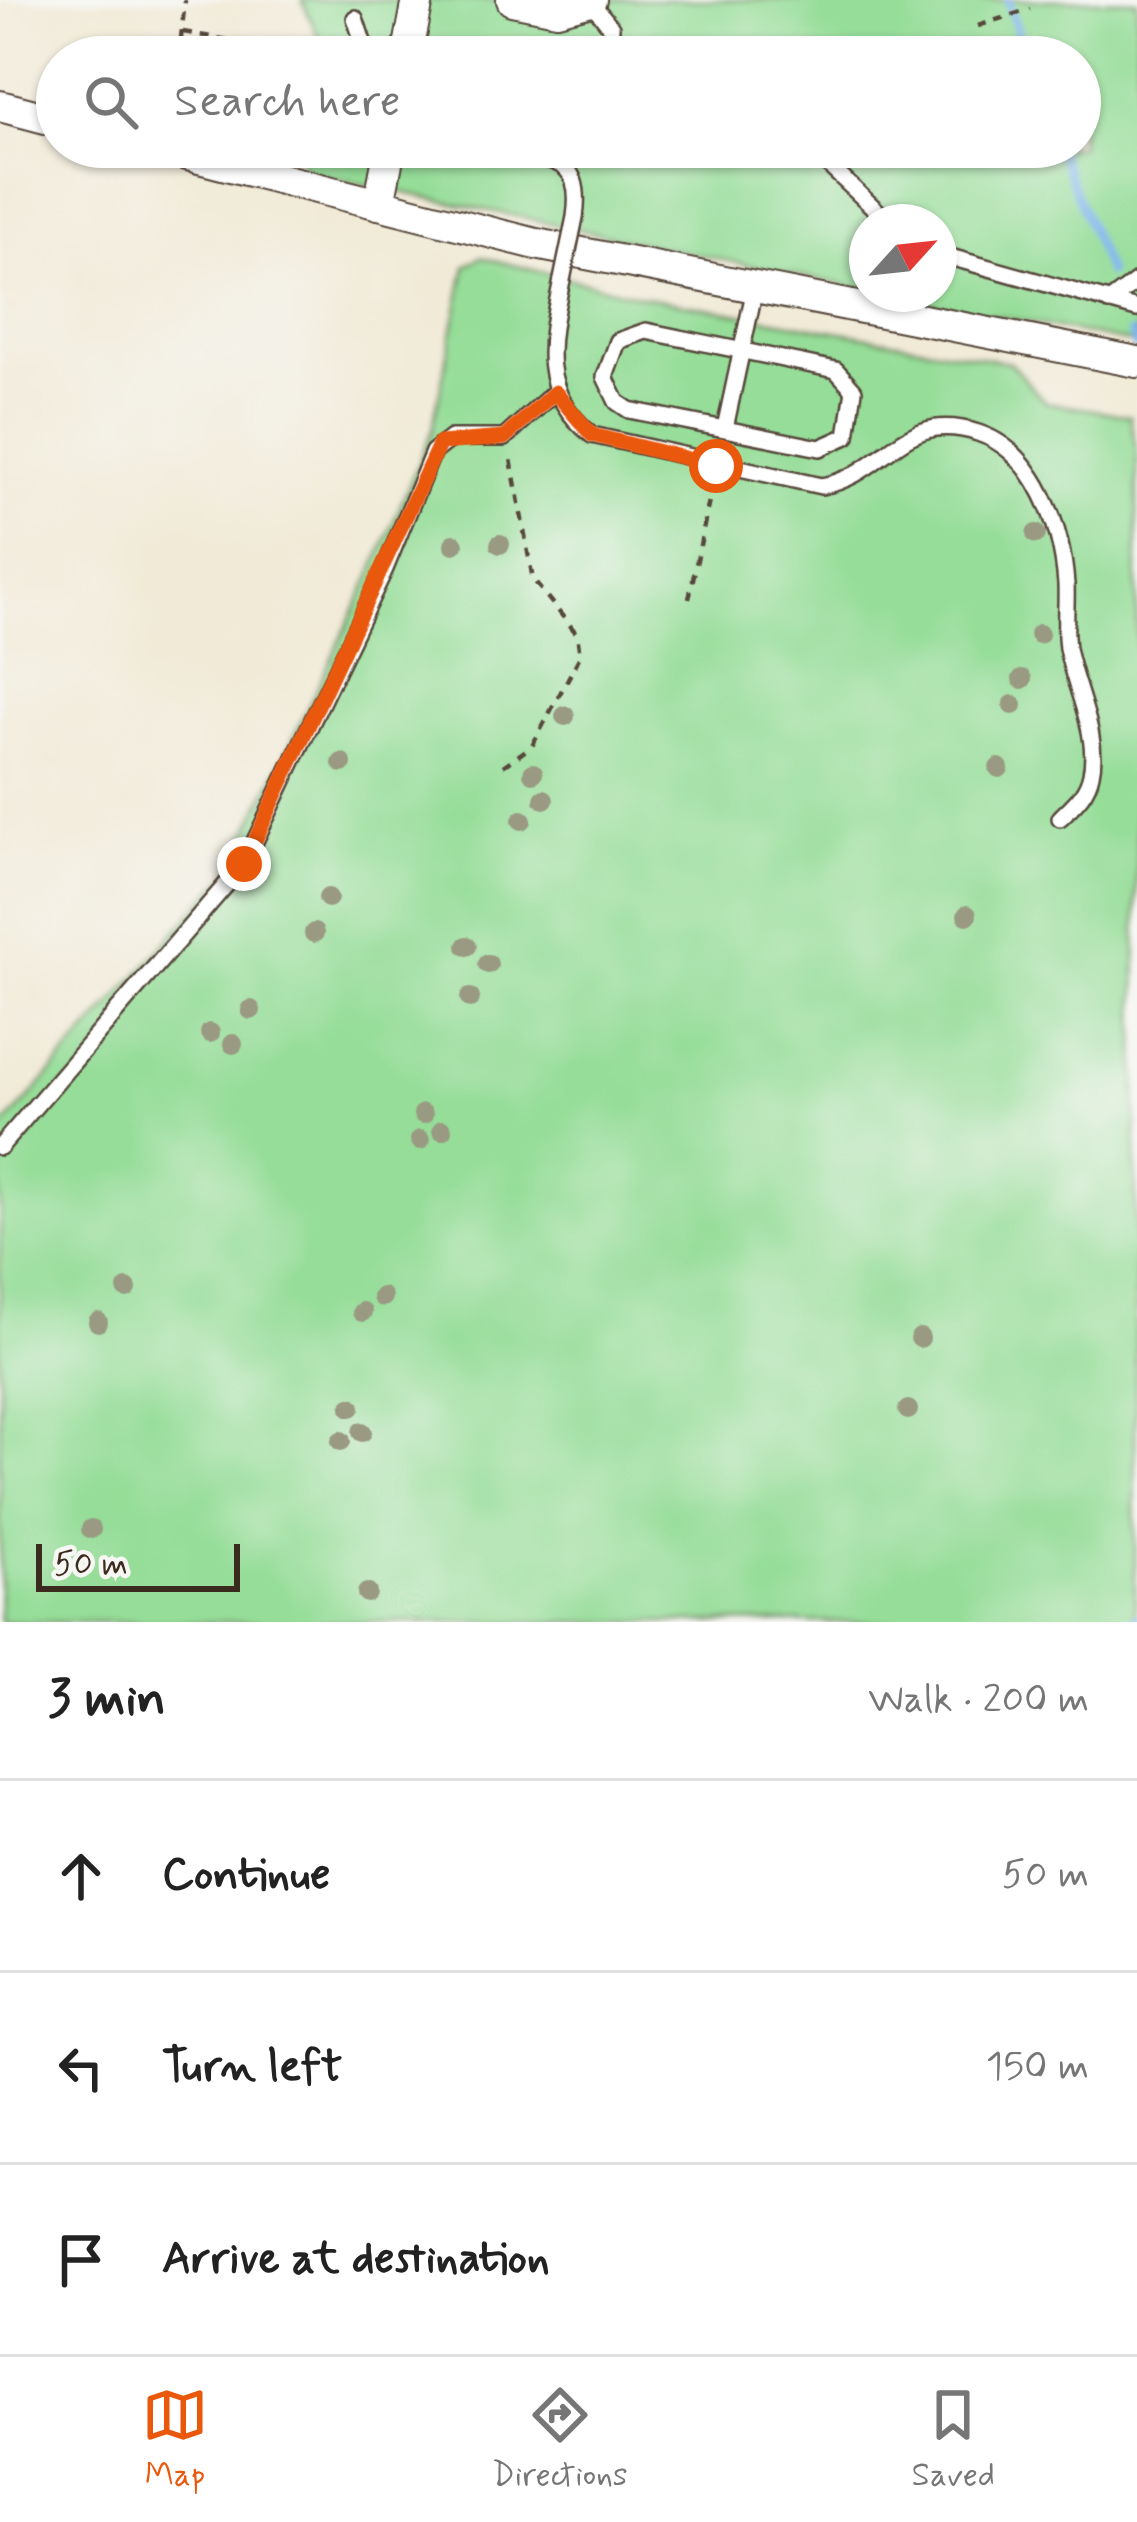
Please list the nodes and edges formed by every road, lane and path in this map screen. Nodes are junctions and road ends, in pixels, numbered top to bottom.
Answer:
1 (185, 0) edge
2 (418, 0) edge
3 (512, 0) edge
4 (591, 0) edge
5 (1030, 9) dead end
6 (355, 18) dead end
7 (978, 26) dead end
8 (183, 32) junction
9 (182, 36) edge
10 (205, 36) edge
11 (361, 36) edge
12 (411, 36) edge
13 (610, 36) edge
14 (0, 106) edge
15 (36, 115) edge
16 (238, 168) edge
17 (386, 168) edge
18 (567, 168) edge
19 (831, 168) edge
20 (379, 204) junction
21 (870, 204) edge
22 (957, 259) edge
23 (1137, 280) edge
24 (755, 288) junction
25 (1109, 302) junction
26 (1137, 309) edge
27 (741, 351) junction
28 (1137, 362) edge
29 (555, 392) junction
30 (725, 428) junction
31 (504, 438) junction
32 (716, 466) junction
33 (689, 599) dead end
34 (503, 766) dead end
35 (1060, 818) dead end
36 (0, 1147) edge

1 - 8 path
2 - 12 street
3 - 4 street
4 - 13 lane
5 - 7 path
6 - 11 lane
8 - 9 path
8 - 10 path
14 - 15 street
16 - 20 street
17 - 20 street
18 - 29 lane, bridge
19 - 21 lane
20 - 24 street
22 - 25 lane
23 - 25 lane
24 - 27 lane
24 - 28 street
25 - 26 lane
27 - 30 lane
27 - 30 lane
27 - 30 lane
29 - 31 lane
29 - 32 lane
31 - 34 path
31 - 36 lane
32 - 33 path
32 - 35 lane

